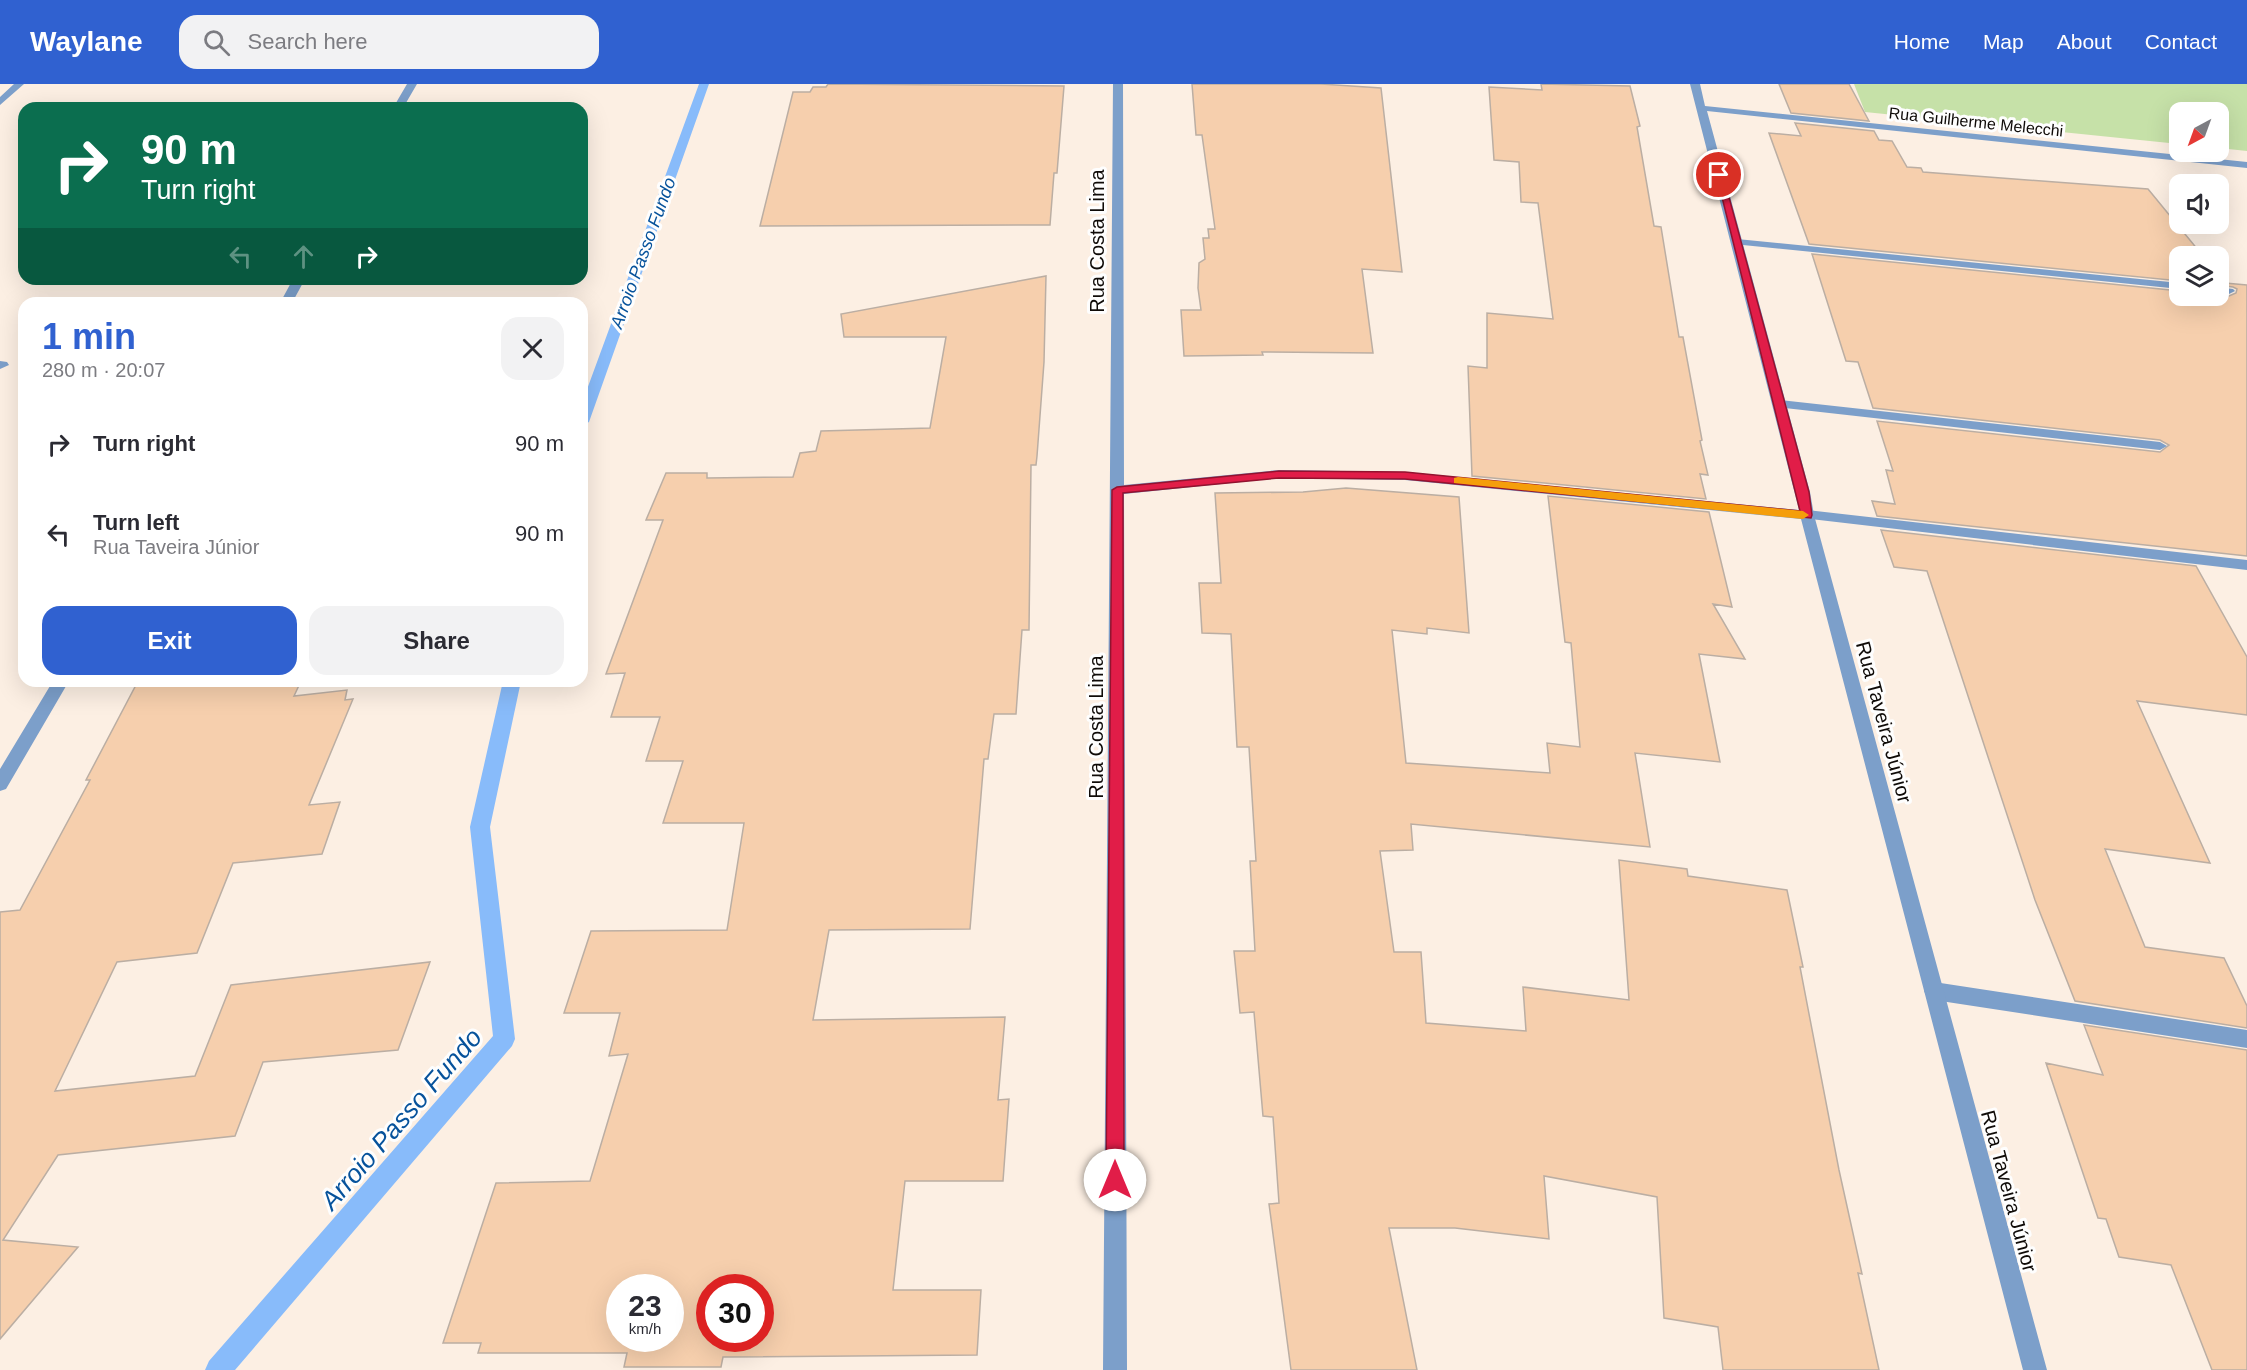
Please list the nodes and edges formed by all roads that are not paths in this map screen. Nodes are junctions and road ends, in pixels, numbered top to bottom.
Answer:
1 (19, 84) edge
2 (412, 84) edge
3 (1118, 84) edge
4 (1695, 84) edge
5 (0, 102) edge
6 (402, 102) edge
7 (1702, 108) junction
8 (2247, 165) edge
9 (1737, 242) junction
10 (2169, 285) edge
11 (1780, 404) junction
12 (2160, 446) dead end
13 (1117, 490) junction
14 (1807, 515) junction
15 (2247, 565) edge
16 (57, 687) edge
17 (0, 784) edge
18 (1934, 991) junction
19 (2247, 1039) edge
20 (1115, 1370) edge
21 (2035, 1370) edge

1 - 5 street
2 - 6 street
3 - 13 street, Rua Costa Lima
4 - 7 street, Rua Taveira Júnior
7 - 8 street, Rua Guilherme Melecchi
7 - 9 street, Rua Taveira Júnior
9 - 10 street
9 - 11 street, Rua Taveira Júnior
11 - 12 street
11 - 14 street, Rua Taveira Júnior
13 - 14 street
13 - 20 street, Rua Costa Lima
14 - 15 street
14 - 18 street, Rua Taveira Júnior
16 - 17 street
18 - 19 street
18 - 21 street, Rua Taveira Júnior

